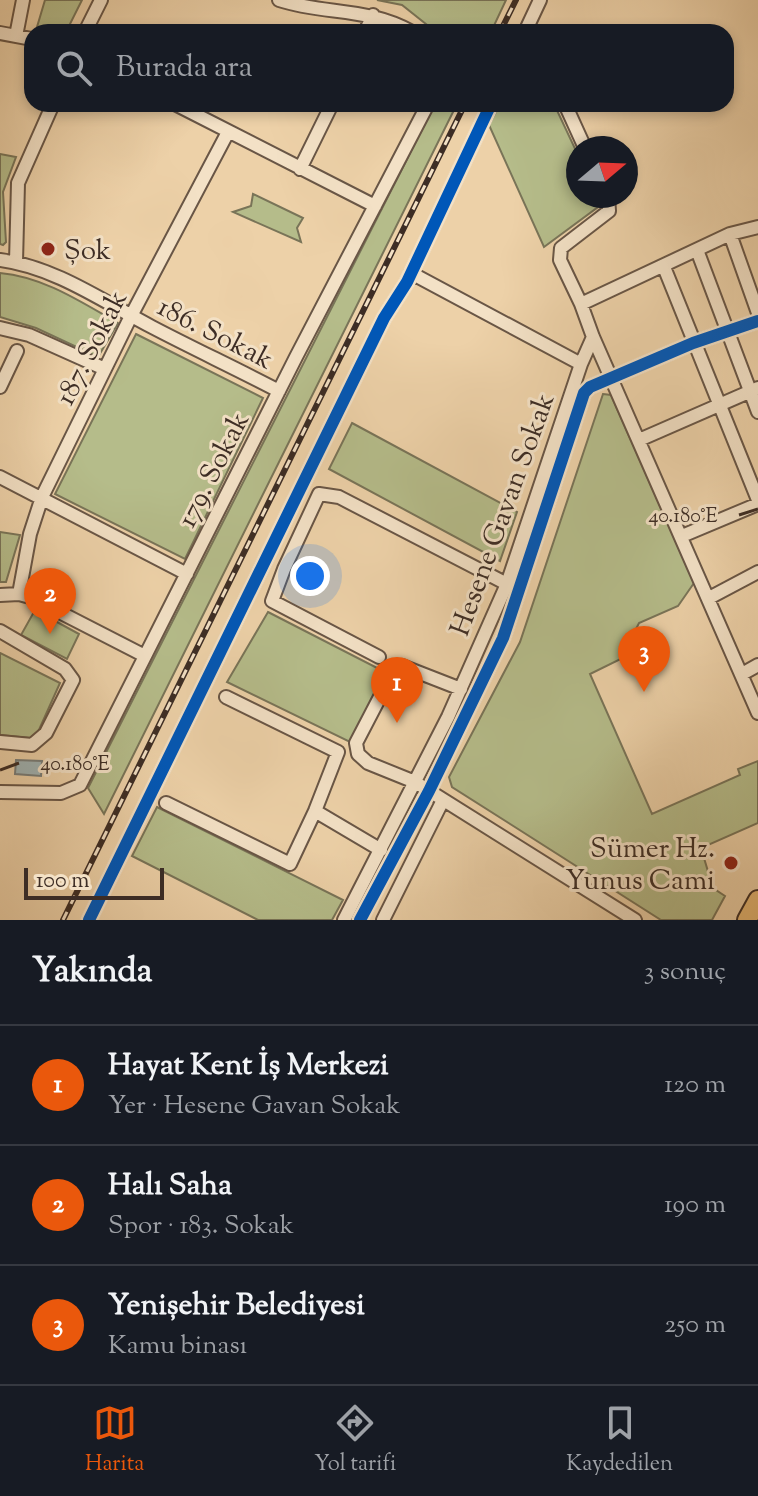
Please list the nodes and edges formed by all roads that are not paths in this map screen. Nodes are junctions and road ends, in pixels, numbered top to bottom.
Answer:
1 (23, 0) edge
2 (101, 0) edge
3 (279, 0) edge
4 (540, 0) edge
5 (373, 15) junction
6 (89, 24) edge
7 (369, 24) edge
8 (399, 24) edge
9 (530, 24) edge
10 (0, 33) edge
11 (16, 36) junction
12 (24, 38) edge
13 (49, 112) edge
14 (190, 112) edge
15 (328, 112) edge
16 (424, 112) edge
17 (487, 112) edge
18 (569, 112) edge
19 (228, 132) junction
20 (580, 136) edge
21 (300, 169) junction
22 (375, 206) junction
23 (609, 208) edge
24 (758, 227) edge
25 (730, 234) junction
26 (697, 250) junction
27 (0, 260) edge
28 (16, 262) junction
29 (664, 267) junction
30 (411, 273) junction
31 (581, 304) junction
32 (758, 313) edge
33 (131, 316) junction
34 (758, 321) edge
35 (0, 328) edge
36 (729, 331) junction
37 (593, 337) junction
38 (693, 343) junction
39 (17, 351) dead end
40 (581, 364) junction
41 (105, 369) junction
42 (613, 378) junction
43 (0, 387) edge
44 (754, 390) edge
45 (279, 391) junction
46 (720, 406) junction
47 (758, 412) edge
48 (639, 440) junction
49 (0, 477) edge
50 (42, 497) junction
51 (758, 502) edge
52 (682, 536) junction
53 (758, 572) edge
54 (187, 574) junction
55 (507, 584) junction
56 (19, 594) junction
57 (0, 595) edge
58 (709, 598) junction
59 (0, 631) edge
60 (145, 656) junction
61 (379, 657) dead end
62 (758, 665) edge
63 (742, 674) junction
64 (461, 689) junction
65 (226, 697) dead end
66 (758, 713) edge
67 (0, 742) edge
68 (415, 782) junction
69 (429, 791) junction
70 (0, 792) edge
71 (443, 800) junction
72 (166, 803) dead end
73 (315, 811) junction
74 (381, 850) junction
75 (758, 900) edge
76 (89, 920) edge
77 (344, 920) edge
78 (360, 920) edge
79 (383, 920) edge
80 (635, 920) edge
81 (747, 920) edge

1 - 11 street
2 - 6 street
3 - 5 street
4 - 9 street
5 - 7 street
5 - 8 street
10 - 11 street
11 - 12 street
13 - 28 street
14 - 19 street
15 - 21 street
16 - 22 street, 179. Sokak
17 - 30 street
18 - 20 street
19 - 21 street
19 - 33 street, 187. Sokak
21 - 22 street
22 - 45 street, 179. Sokak
23 - 31 street
24 - 25 street
25 - 26 street
25 - 32 street
26 - 29 street
26 - 36 street
27 - 28 street, 186. Sokak
28 - 33 street, 186. Sokak
29 - 31 street
29 - 38 street
30 - 40 street
30 - 76 street
31 - 37 street
33 - 41 street, 187. Sokak
33 - 45 street, 186. Sokak
34 - 36 street
35 - 41 street
36 - 38 street
36 - 44 street
37 - 40 street, Hesene Gavan Sokak
37 - 42 street
38 - 42 street
38 - 46 street
39 - 43 street
40 - 55 street, Hesene Gavan Sokak
41 - 50 street, 187. Sokak
42 - 48 street
42 - 69 street
44 - 46 street
44 - 47 street
45 - 54 street, 179. Sokak
46 - 48 street
46 - 51 street
48 - 52 street
49 - 50 street
50 - 54 street
50 - 56 street, 187. Sokak
51 - 52 street
52 - 58 street
53 - 58 street
54 - 60 street, 179. Sokak
55 - 61 street
55 - 64 street, Hesene Gavan Sokak
56 - 57 street
56 - 60 street
58 - 63 street
59 - 67 street
60 - 70 street, 179. Sokak
62 - 63 street
63 - 66 street
64 - 68 street, Hesene Gavan Sokak
64 - 68 street
65 - 73 street
68 - 69 street
68 - 74 street, Hesene Gavan Sokak
69 - 71 street
69 - 78 street
71 - 79 street
71 - 80 street
72 - 73 street
73 - 74 street
74 - 77 street, Hesene Gavan Sokak
75 - 81 highway

